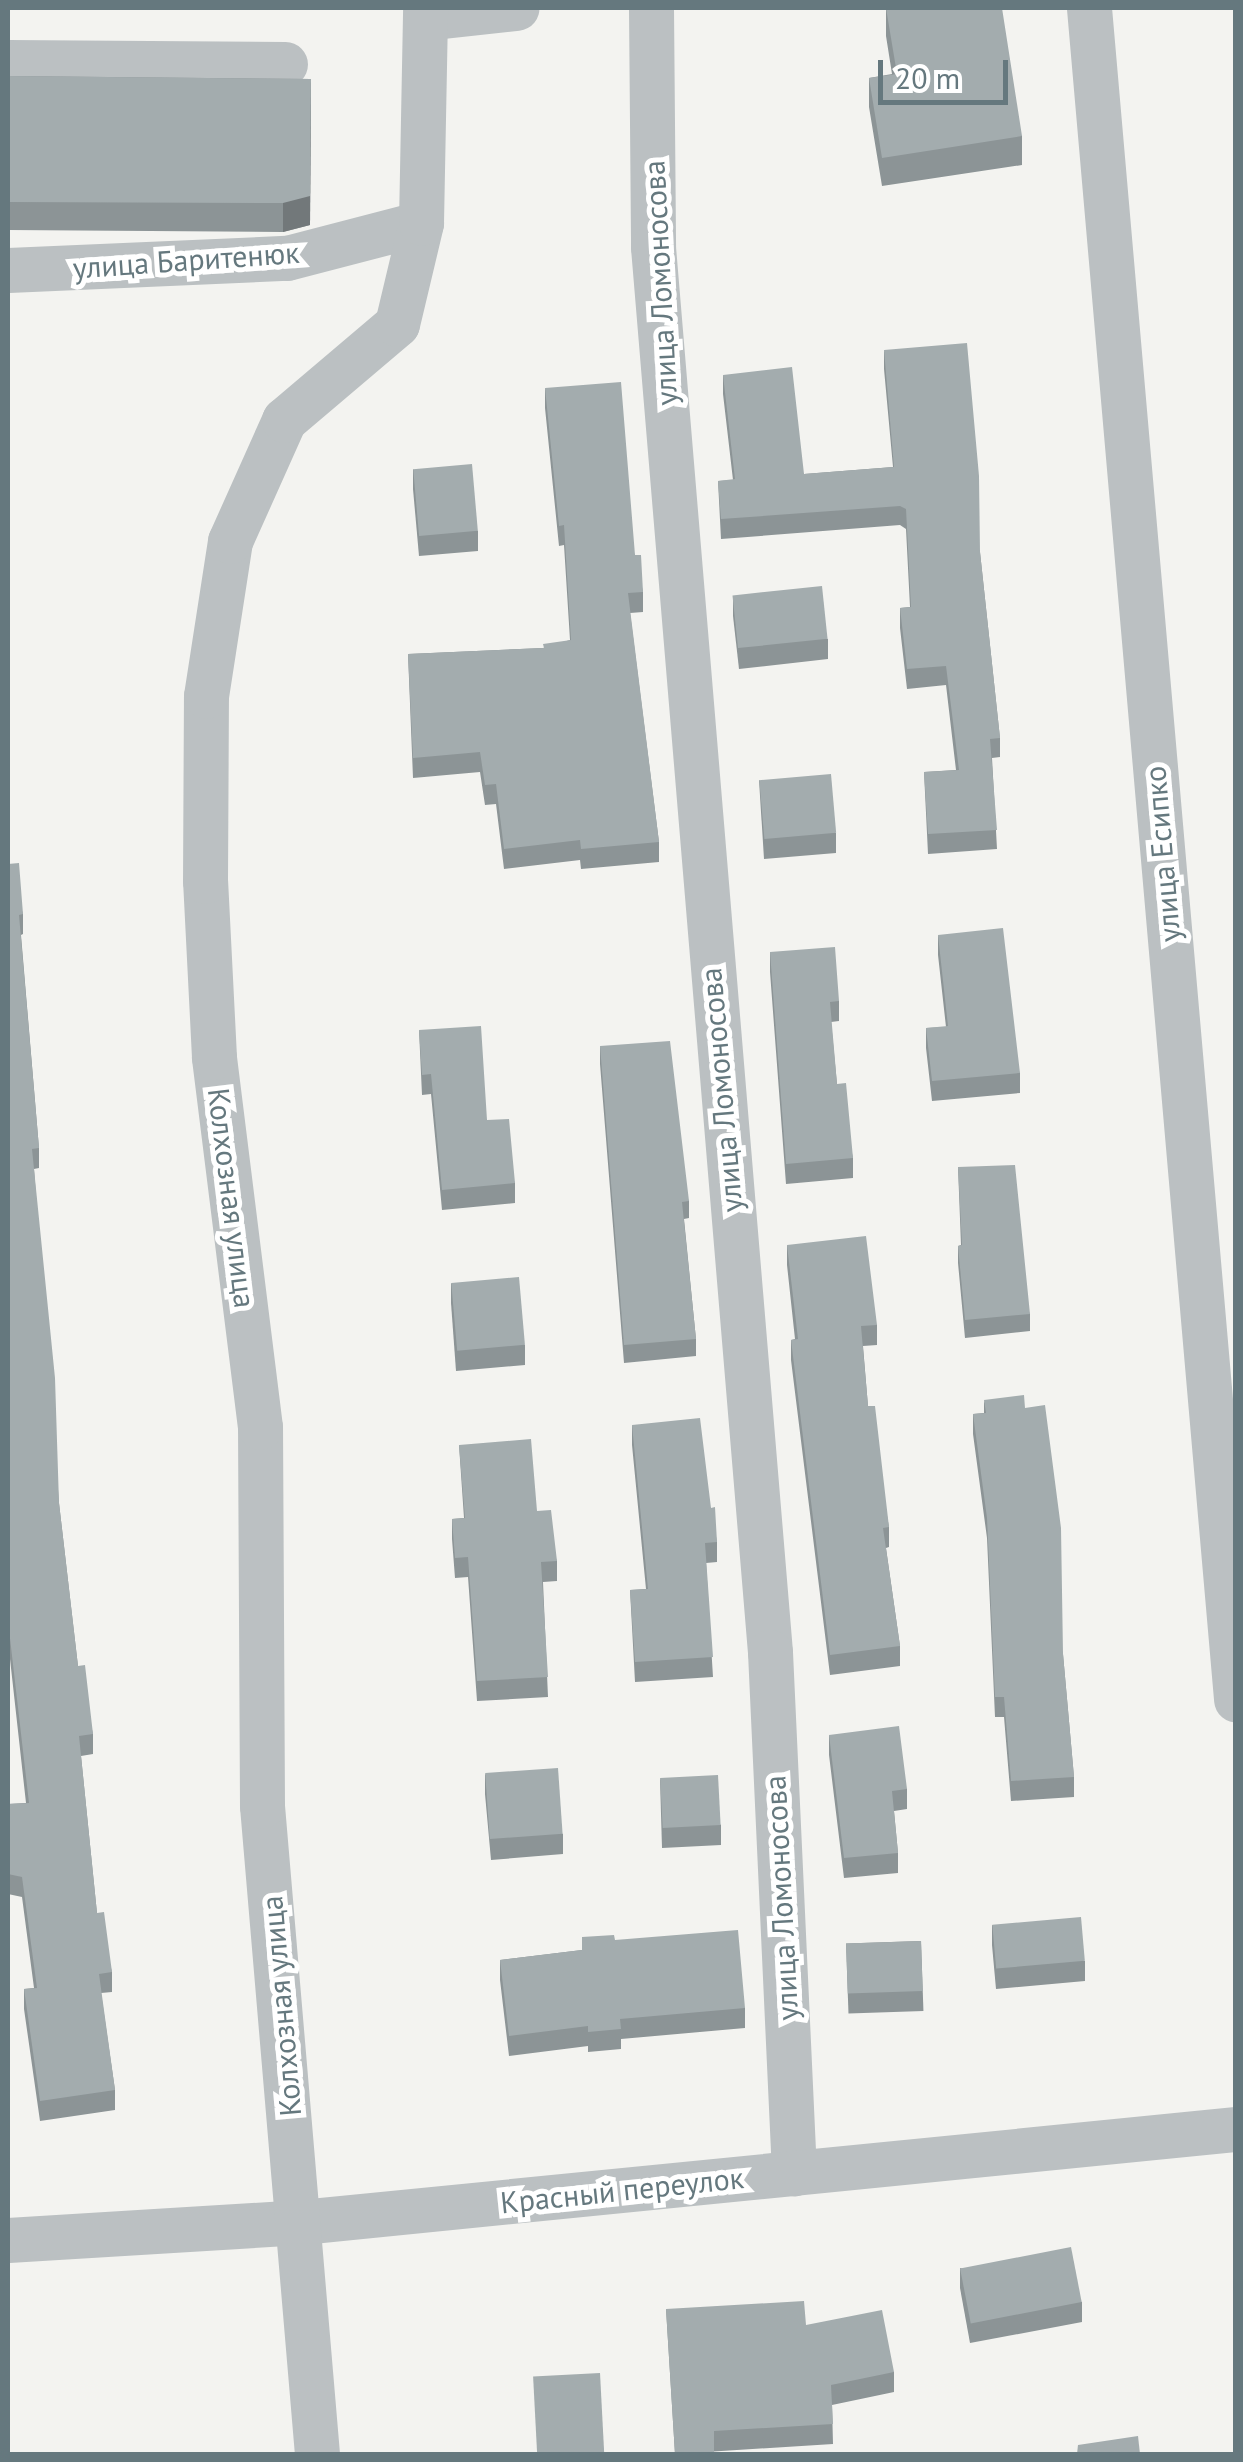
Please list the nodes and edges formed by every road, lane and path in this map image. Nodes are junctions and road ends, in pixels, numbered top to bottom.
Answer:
1 (516, 8) edge
2 (651, 8) edge
3 (1089, 8) edge
4 (425, 13) edge
5 (8, 62) edge
6 (284, 64) dead end
7 (421, 222) junction
8 (8, 270) edge
9 (1236, 1700) edge
10 (1236, 2129) edge
11 (794, 2173) junction
12 (301, 2222) junction
13 (8, 2240) edge
14 (317, 2454) edge

1 - 4 street
2 - 11 street, улица Ломоносова
3 - 9 street, улица Есипко
4 - 7 street, Колхозная улица
5 - 6 street
7 - 8 street, улица Баритенюк
7 - 12 street, Колхозная улица
10 - 11 street, Красный переулок
11 - 12 street, Красный переулок
12 - 13 street, Красный переулок
12 - 14 street, Колхозная улица

